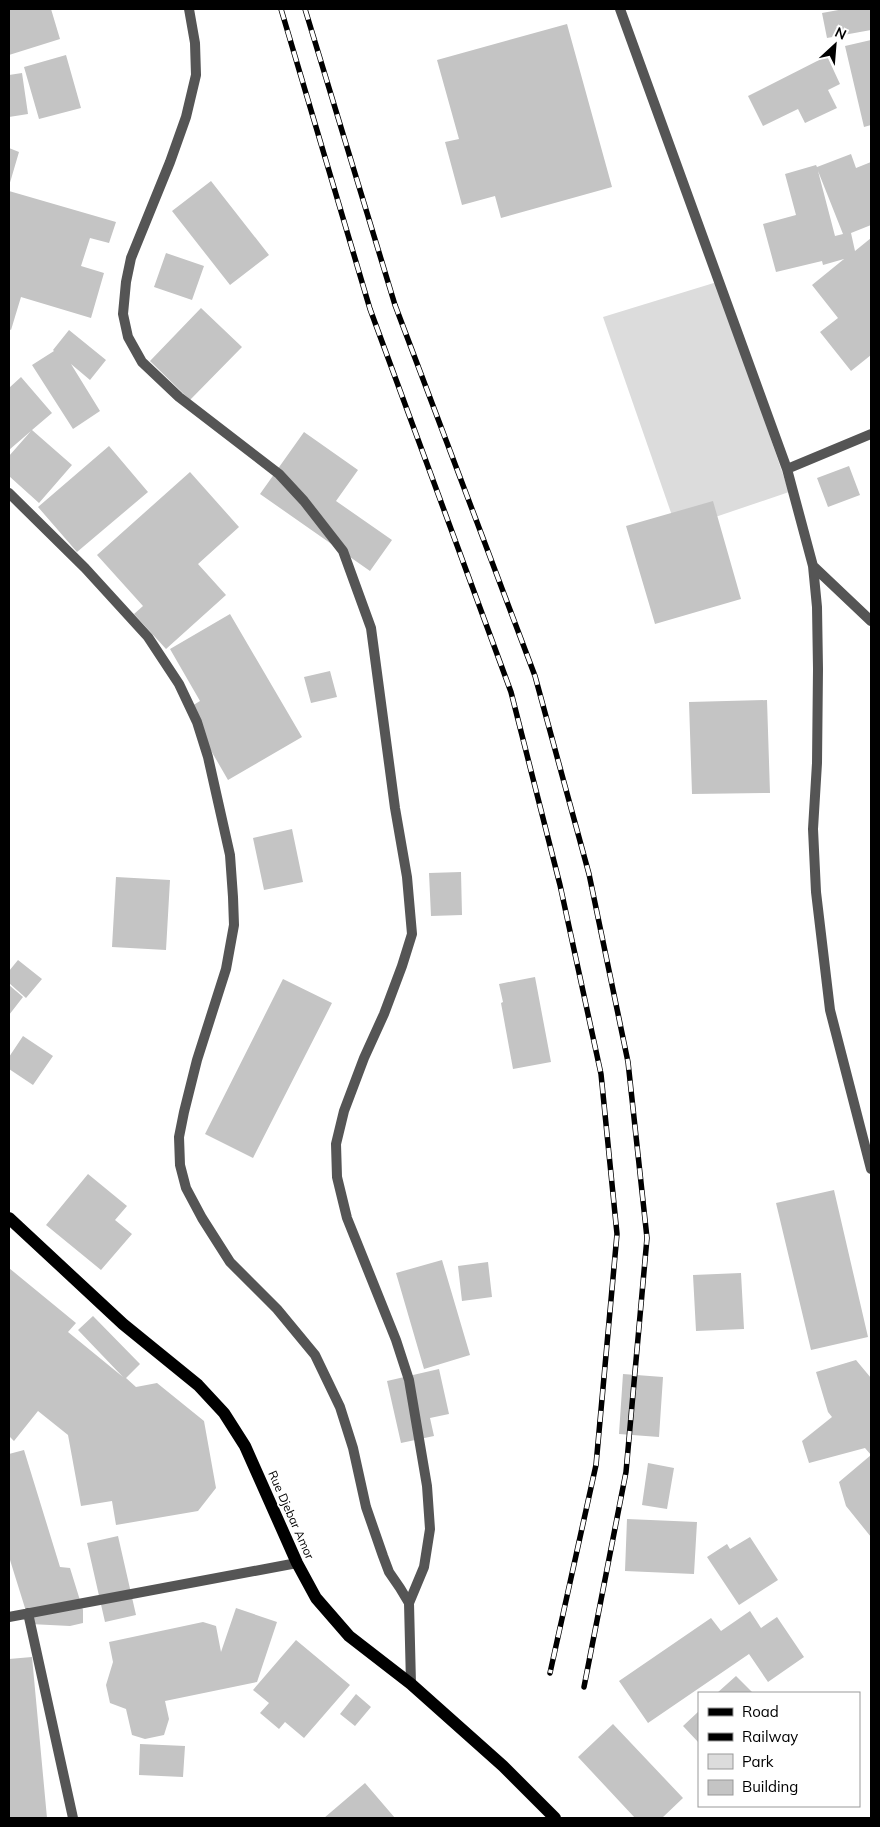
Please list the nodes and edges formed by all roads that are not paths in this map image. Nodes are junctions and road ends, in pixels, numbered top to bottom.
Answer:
1 (189, 9) edge
2 (620, 9) edge
3 (871, 434) edge
4 (787, 469) junction
5 (9, 492) edge
6 (814, 566) junction
7 (871, 621) edge
8 (871, 1169) edge
9 (9, 1218) edge
10 (297, 1563) junction
11 (409, 1603) junction
12 (28, 1613) junction
13 (9, 1617) edge
14 (411, 1684) junction
15 (73, 1818) edge
16 (555, 1818) edge

1 - 11 street
2 - 4 street
3 - 4 street
4 - 6 street
5 - 11 street
6 - 7 street
6 - 8 street
9 - 10 main road, Rue Djebar Amor
10 - 12 street
10 - 14 main road, Rue Djebar Amor
11 - 14 street
12 - 13 street
12 - 15 street
14 - 16 main road, Rue Djebar Amor

